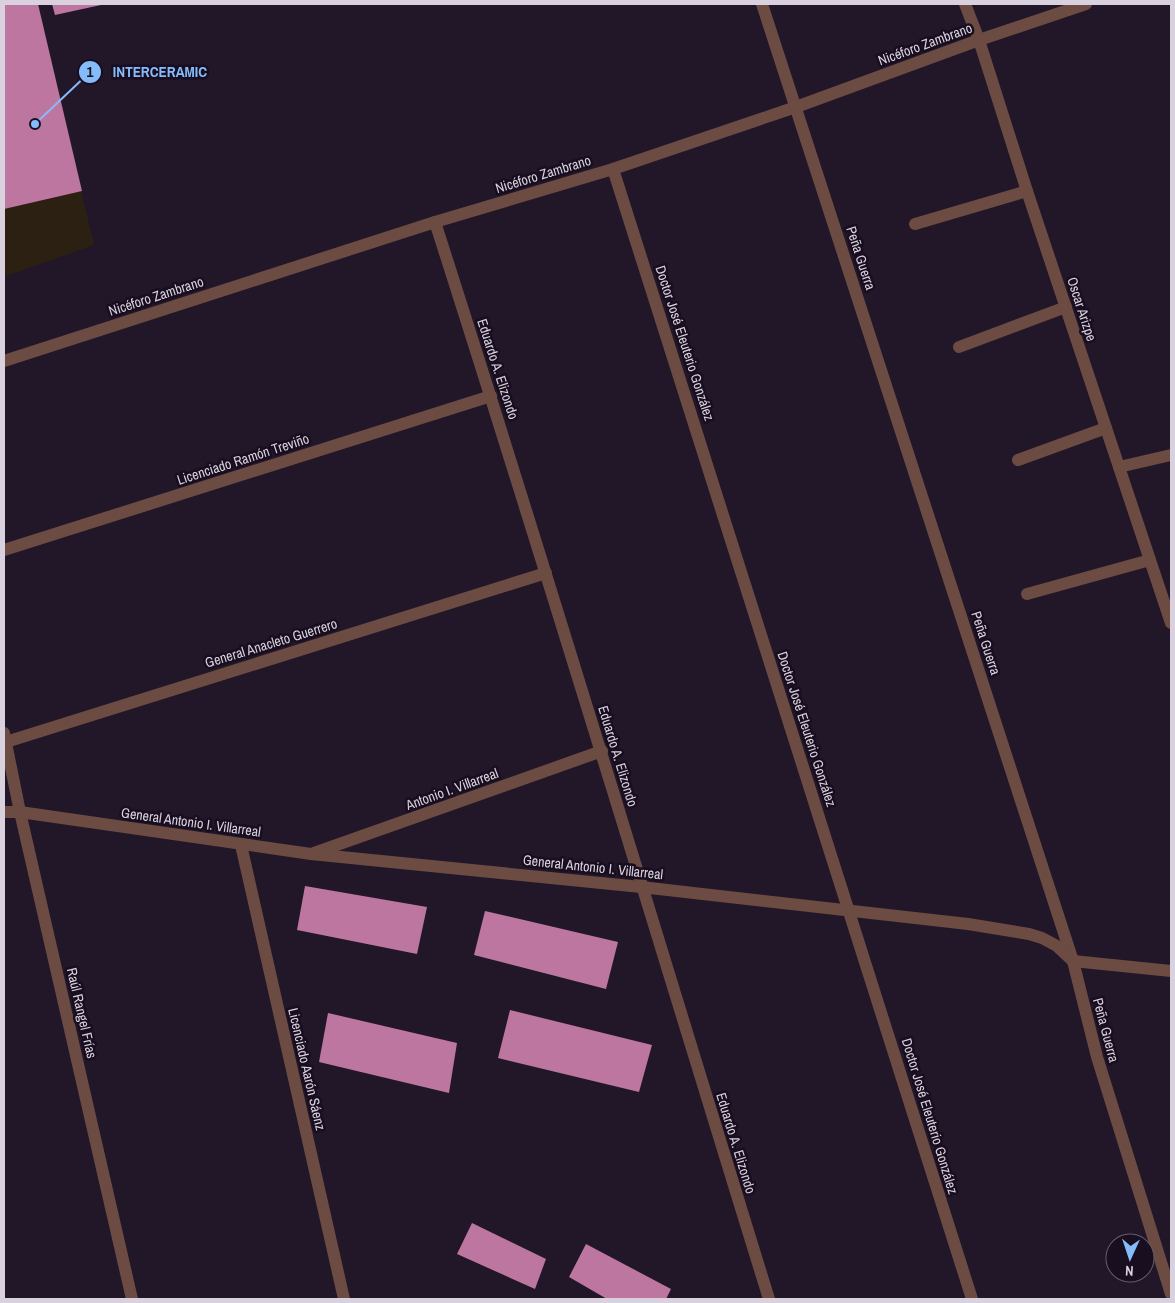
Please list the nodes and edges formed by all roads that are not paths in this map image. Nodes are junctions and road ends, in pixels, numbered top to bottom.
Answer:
1 (762, 4) edge
2 (965, 4) edge
3 (1086, 4) edge
4 (979, 40) junction
5 (796, 107) junction
6 (613, 169) junction
7 (1027, 191) junction
8 (435, 222) junction
9 (915, 224) dead end
10 (1066, 308) junction
11 (959, 347) dead end
12 (4, 361) edge
13 (491, 396) junction
14 (1106, 428) junction
15 (1171, 455) edge
16 (1018, 460) dead end
17 (1119, 467) junction
18 (4, 550) edge
19 (1150, 560) junction
20 (546, 573) junction
21 (1027, 594) dead end
22 (1171, 623) edge
23 (5, 738) edge
24 (602, 751) junction
25 (4, 812) edge
26 (20, 812) junction
27 (241, 845) junction
28 (311, 854) junction
29 (641, 887) junction
30 (850, 911) junction
31 (1073, 961) junction
32 (1171, 971) edge
33 (1171, 1294) edge
34 (132, 1299) edge
35 (344, 1299) edge
36 (769, 1299) edge
37 (972, 1299) edge

1 - 5 street, Peña Guerra
2 - 4 street, Oscar Arizpe
3 - 4 street, Nicéforo Zambrano
4 - 5 street, Nicéforo Zambrano
4 - 7 street, Oscar Arizpe
5 - 6 street, Nicéforo Zambrano
5 - 31 street, Peña Guerra
6 - 8 street, Nicéforo Zambrano
6 - 30 street, Doctor José Eleuterio González
7 - 9 street
7 - 10 street, Oscar Arizpe
8 - 12 street, Nicéforo Zambrano
8 - 13 street, Eduardo A. Elizondo
10 - 11 street
10 - 14 street, Oscar Arizpe
13 - 18 street, Licenciado Ramón Treviño
13 - 20 street, Eduardo A. Elizondo
14 - 16 street
14 - 17 street, Oscar Arizpe
15 - 17 street
17 - 19 street, Oscar Arizpe
19 - 21 street
19 - 22 street, Oscar Arizpe
20 - 23 street, General Anacleto Guerrero
20 - 24 street, Eduardo A. Elizondo
23 - 26 street, Raúl Rangel Frías
24 - 28 street, Antonio I. Villarreal
24 - 29 street, Eduardo A. Elizondo
25 - 26 street, General Antonio I. Villarreal
26 - 27 street, General Antonio I. Villarreal
26 - 34 street, Raúl Rangel Frías
27 - 28 street, General Antonio I. Villarreal
27 - 35 street, Licenciado Aarón Sáenz
28 - 29 street, General Antonio I. Villarreal
29 - 30 street, General Antonio I. Villarreal
29 - 36 street, Eduardo A. Elizondo
30 - 31 street, General Antonio I. Villarreal
30 - 37 street, Doctor José Eleuterio González
31 - 32 street
31 - 33 street, Peña Guerra

